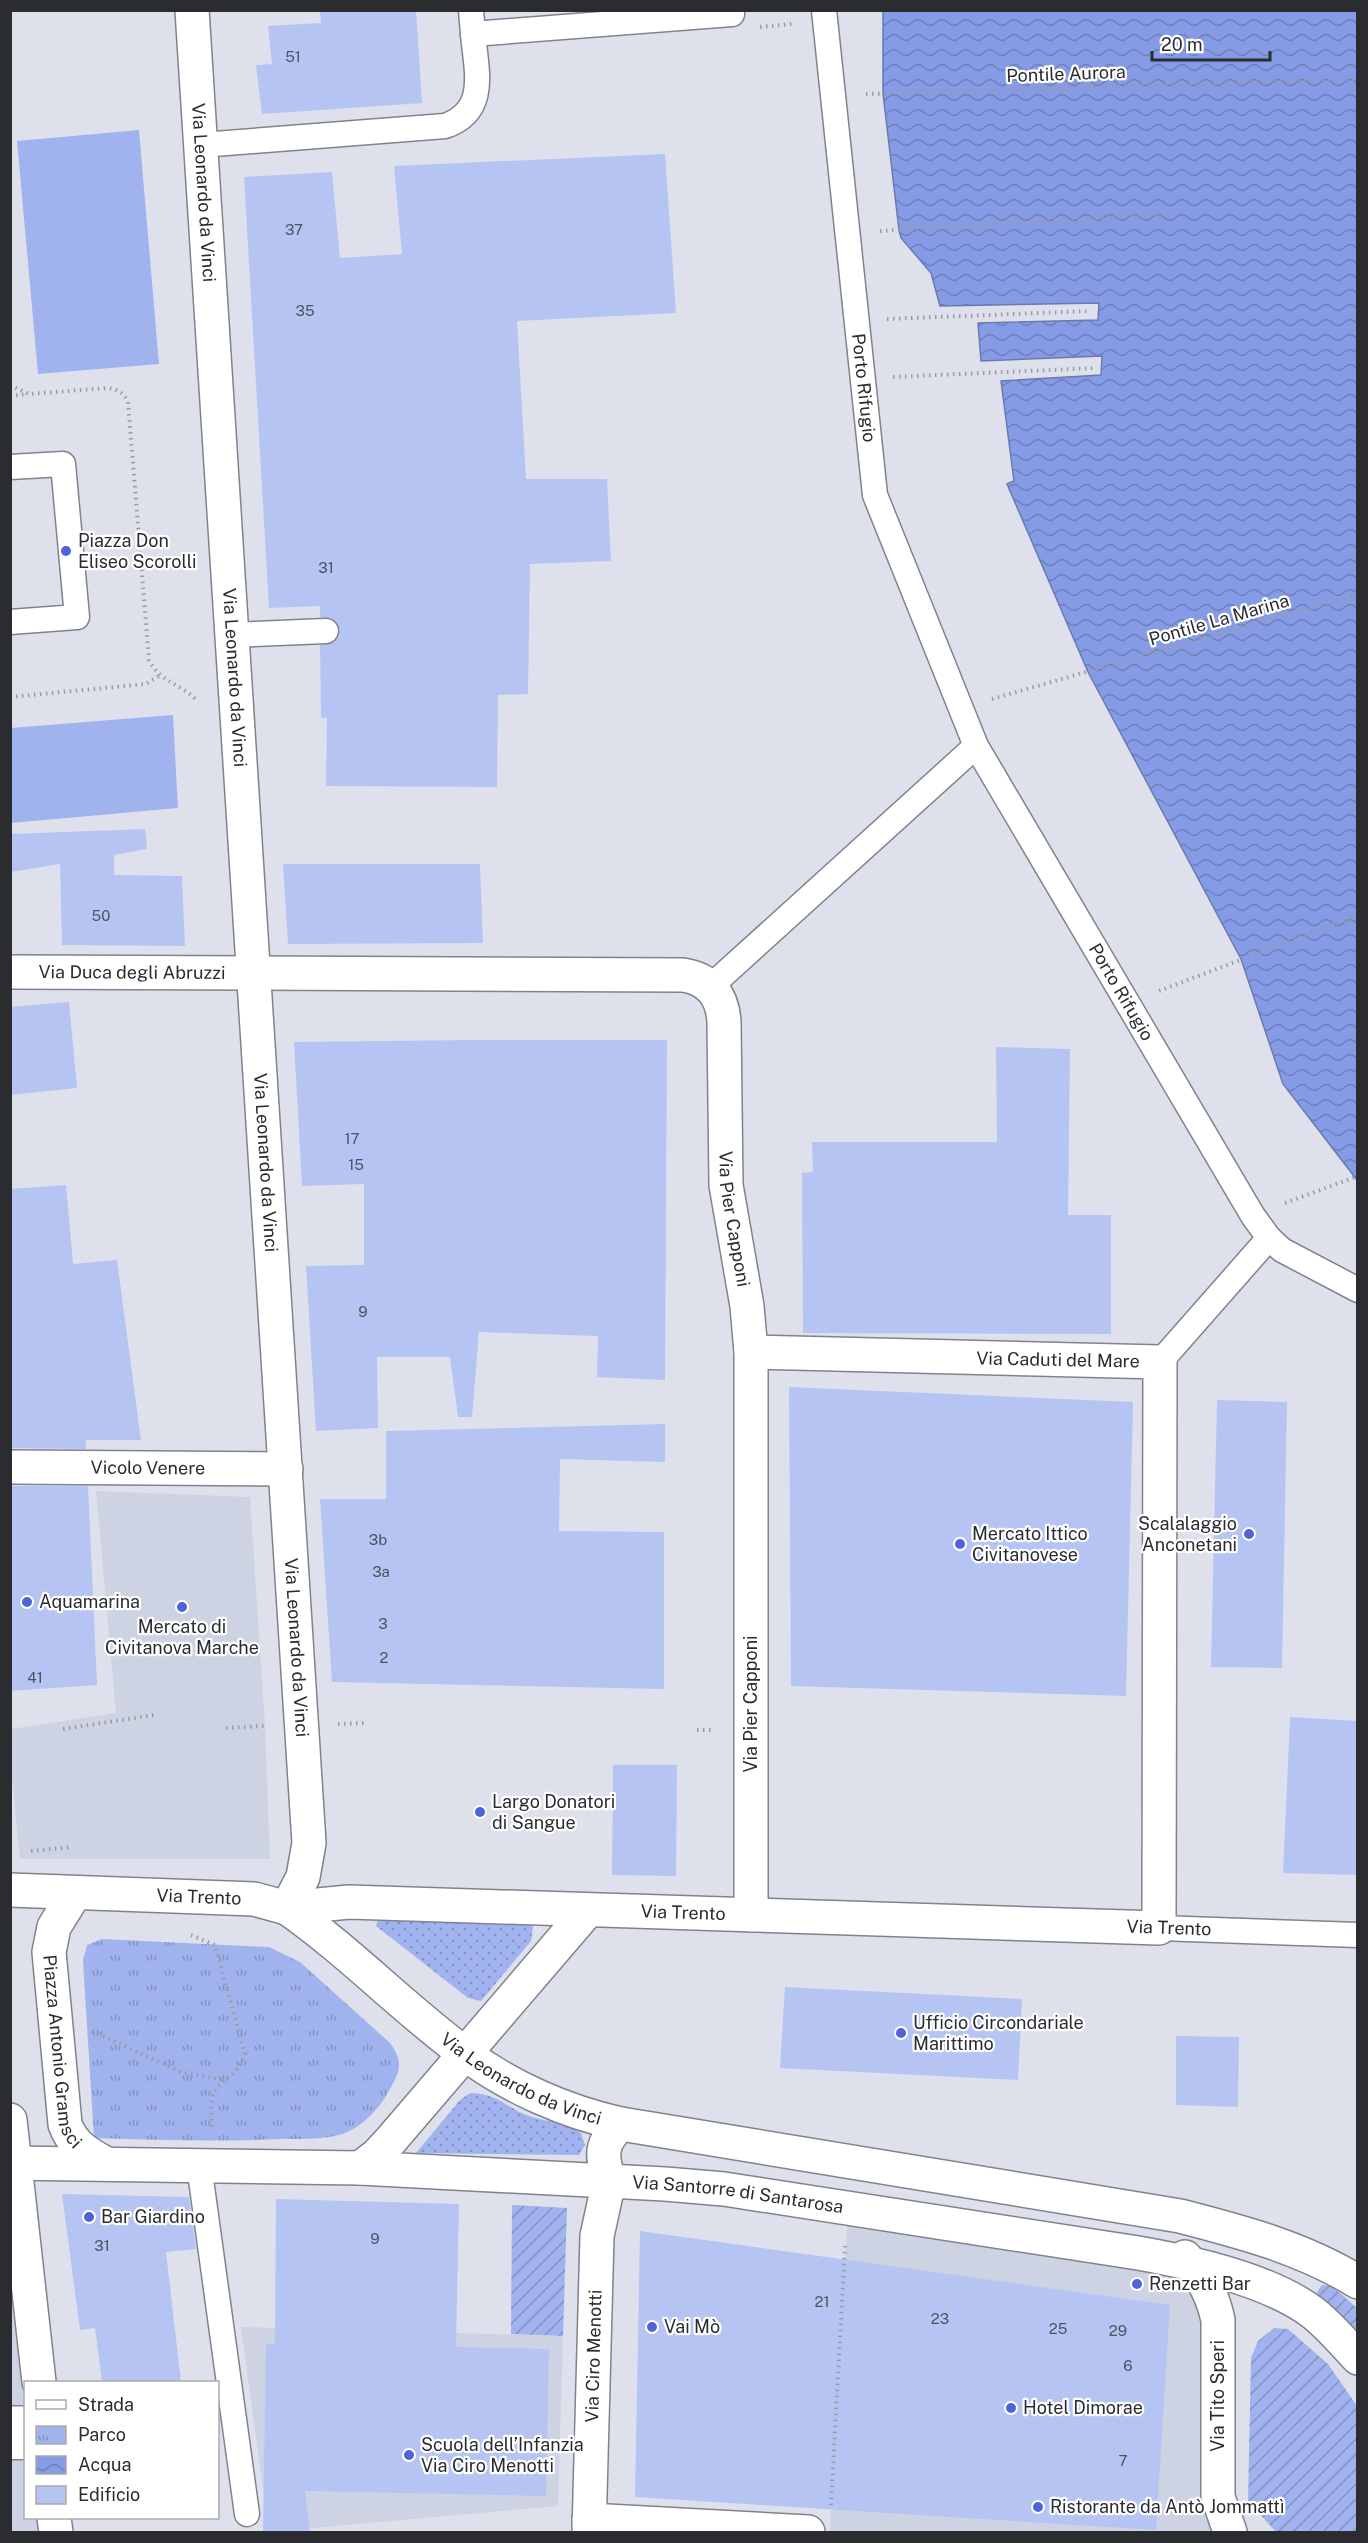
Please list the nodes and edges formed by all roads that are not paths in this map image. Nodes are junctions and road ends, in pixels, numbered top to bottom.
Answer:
1 (192, 10) edge
2 (471, 10) edge
3 (732, 12) edge
4 (824, 16) edge
5 (473, 34) junction
6 (201, 145) junction
7 (10, 467) edge
8 (10, 622) edge
9 (326, 631) dead end
10 (232, 635) junction
11 (976, 746) junction
12 (10, 972) edge
13 (254, 973) junction
14 (711, 987) junction
15 (1269, 1238) junction
16 (1358, 1290) edge
17 (751, 1352) junction
18 (1160, 1362) junction
19 (10, 1467) edge
20 (285, 1469) junction
21 (10, 1890) edge
22 (75, 1893) junction
23 (288, 1908) junction
24 (588, 1910) junction
25 (751, 1915) junction
26 (1159, 1928) junction
27 (1358, 1935) edge
28 (465, 2054) junction
29 (10, 2120) edge
30 (621, 2124) junction
31 (667, 2132) junction
32 (13, 2163) edge
33 (107, 2164) junction
34 (199, 2165) junction
35 (360, 2168) junction
36 (609, 2181) junction
37 (665, 2184) junction
38 (1180, 2216) junction
39 (1191, 2264) junction
40 (1358, 2282) edge
41 (1358, 2358) edge
42 (39, 2381) edge
43 (247, 2514) dead end
44 (589, 2526) edge
45 (808, 2532) edge
46 (1230, 2532) edge

1 - 6 street, Via Leonardo da Vinci
2 - 5 lane
3 - 5 lane
4 - 11 lane, Porto Rifugio
5 - 6 lane
6 - 10 street, Via Leonardo da Vinci
7 - 8 lane
9 - 10 lane
10 - 13 street, Via Leonardo da Vinci
11 - 14 lane
11 - 15 lane, Porto Rifugio
12 - 13 street, Via Duca degli Abruzzi
13 - 14 street
13 - 20 street, Via Leonardo da Vinci
14 - 17 street, Via Pier Capponi
15 - 16 lane, Porto Rifugio
15 - 18 lane
17 - 18 street, Via Caduti del Mare
17 - 25 street, Via Pier Capponi
18 - 26 street, Via Caduti del Mare
19 - 20 street, Vicolo Venere
20 - 23 street, Via Leonardo da Vinci
21 - 22 street, Via Trento
22 - 23 street, Via Trento
22 - 33 street, Piazza Antonio Gramsci
23 - 24 street, Via Trento
23 - 28 street, Via Leonardo da Vinci
24 - 25 street, Via Trento
24 - 28 street
25 - 26 street, Via Trento
26 - 27 lane, Via Trento
28 - 30 street, Via Leonardo da Vinci
28 - 35 street
29 - 32 street
30 - 31 street
30 - 36 street
31 - 37 street
31 - 38 street
32 - 33 street, Via Santorre di Santarosa
32 - 42 street
33 - 34 street, Via Santorre di Santarosa
34 - 35 street, Via Santorre di Santarosa
34 - 43 lane
35 - 36 street, Via Santorre di Santarosa
36 - 37 street, Via Santorre di Santarosa
36 - 44 street, Via Ciro Menotti
37 - 39 street, Via Santorre di Santarosa
38 - 39 street, Via Tito Speri
38 - 40 street
39 - 41 street, Via Santorre di Santarosa
39 - 46 street, Via Tito Speri
44 - 45 street

